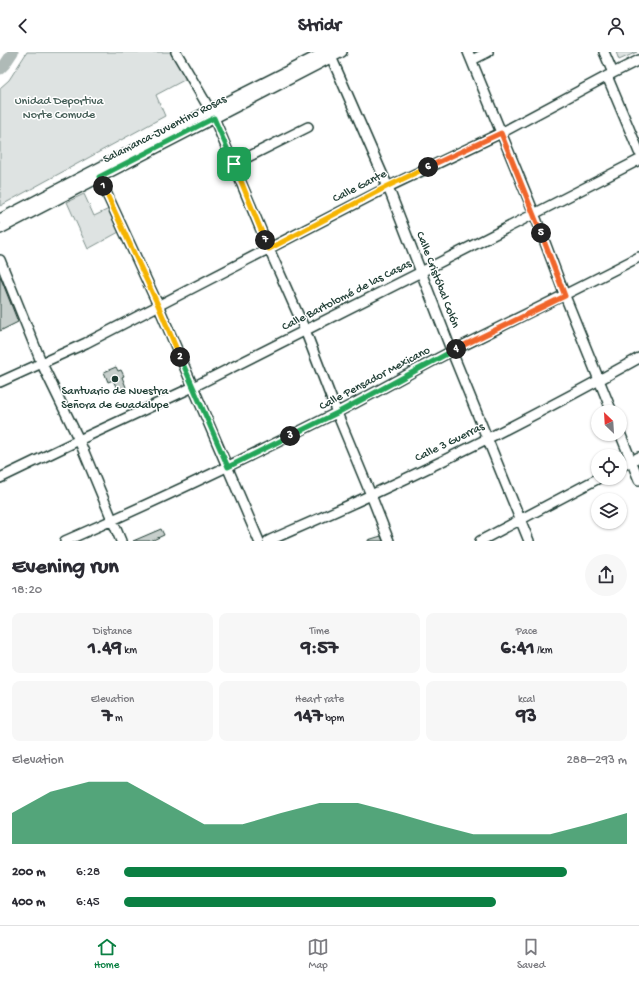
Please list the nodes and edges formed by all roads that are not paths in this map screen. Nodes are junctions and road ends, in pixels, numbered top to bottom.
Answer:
1 (176, 52) edge
2 (342, 52) edge
3 (488, 52) edge
4 (604, 52) edge
5 (328, 54) edge
6 (470, 56) edge
7 (639, 60) edge
8 (610, 75) junction
9 (212, 114) junction
10 (308, 127) dead end
11 (501, 133) junction
12 (639, 152) edge
13 (639, 160) edge
14 (234, 164) junction
15 (99, 177) junction
16 (388, 186) junction
17 (534, 213) junction
18 (0, 219) edge
19 (0, 229) edge
20 (269, 249) junction
21 (639, 257) edge
22 (0, 260) edge
23 (421, 272) junction
24 (565, 296) junction
25 (158, 305) junction
26 (305, 330) junction
27 (452, 352) junction
28 (639, 358) edge
29 (42, 364) junction
30 (599, 380) junction
31 (0, 382) edge
32 (192, 388) junction
33 (609, 405) edge
34 (337, 413) junction
35 (488, 438) junction
36 (79, 440) junction
37 (625, 441) edge
38 (635, 459) edge
39 (228, 467) junction
40 (0, 478) edge
41 (639, 480) edge
42 (591, 482) edge
43 (371, 495) junction
44 (520, 519) junction
45 (112, 521) junction
46 (65, 541) edge
47 (121, 541) edge
48 (259, 541) edge
49 (268, 541) edge
50 (389, 541) edge
51 (480, 541) edge
52 (529, 541) edge

1 - 9 street
2 - 5 street, Salamanca-Juventino Rosas
3 - 6 street
4 - 8 street
5 - 9 street, Salamanca-Juventino Rosas
5 - 16 street, Calle Cristóbal Colón
6 - 11 street
7 - 8 street, Calle Gante
8 - 11 street, Calle Gante
8 - 12 street
9 - 14 street
9 - 15 street, Salamanca-Juventino Rosas
9 - 18 street, Salamanca-Juventino Rosas
10 - 14 street
11 - 16 street, Calle Gante
11 - 17 street
13 - 17 street, Calle Bartolomé de las Casas
14 - 20 street
15 - 19 street, Salamanca-Juventino Rosas
15 - 25 street
16 - 20 street, Calle Gante
16 - 23 street, Calle Cristóbal Colón
17 - 23 street, Calle Bartolomé de las Casas
17 - 24 street
20 - 25 street, Calle Gante
20 - 26 street
21 - 24 street, Calle Pensador Mexicano
22 - 29 street
23 - 26 street, Calle Bartolomé de las Casas
23 - 27 street, Calle Cristóbal Colón
24 - 27 street, Calle Pensador Mexicano
24 - 30 street
25 - 29 street, Calle Gante
25 - 32 street
26 - 32 street, Calle Bartolomé de las Casas
26 - 34 street
27 - 34 street, Calle Pensador Mexicano
27 - 35 street, Calle Cristóbal Colón
28 - 30 street, Calle 3 Guerras
29 - 31 street, Calle Gante
29 - 36 street
30 - 33 street
30 - 35 street, Calle 3 Guerras
32 - 36 street, Calle Bartolomé de las Casas
32 - 39 street
34 - 39 street, Calle Pensador Mexicano
34 - 43 street
35 - 43 street, Calle 3 Guerras
35 - 44 street, Calle Cristóbal Colón
36 - 40 street, Calle Bartolomé de las Casas
36 - 45 street
37 - 38 street
38 - 41 street
39 - 45 street, Calle Pensador Mexicano
39 - 48 street
42 - 44 street
43 - 49 street, Calle 3 Guerras
43 - 50 street
44 - 51 street
44 - 52 street, Calle Cristóbal Colón
45 - 46 street, Calle Pensador Mexicano
45 - 47 street

